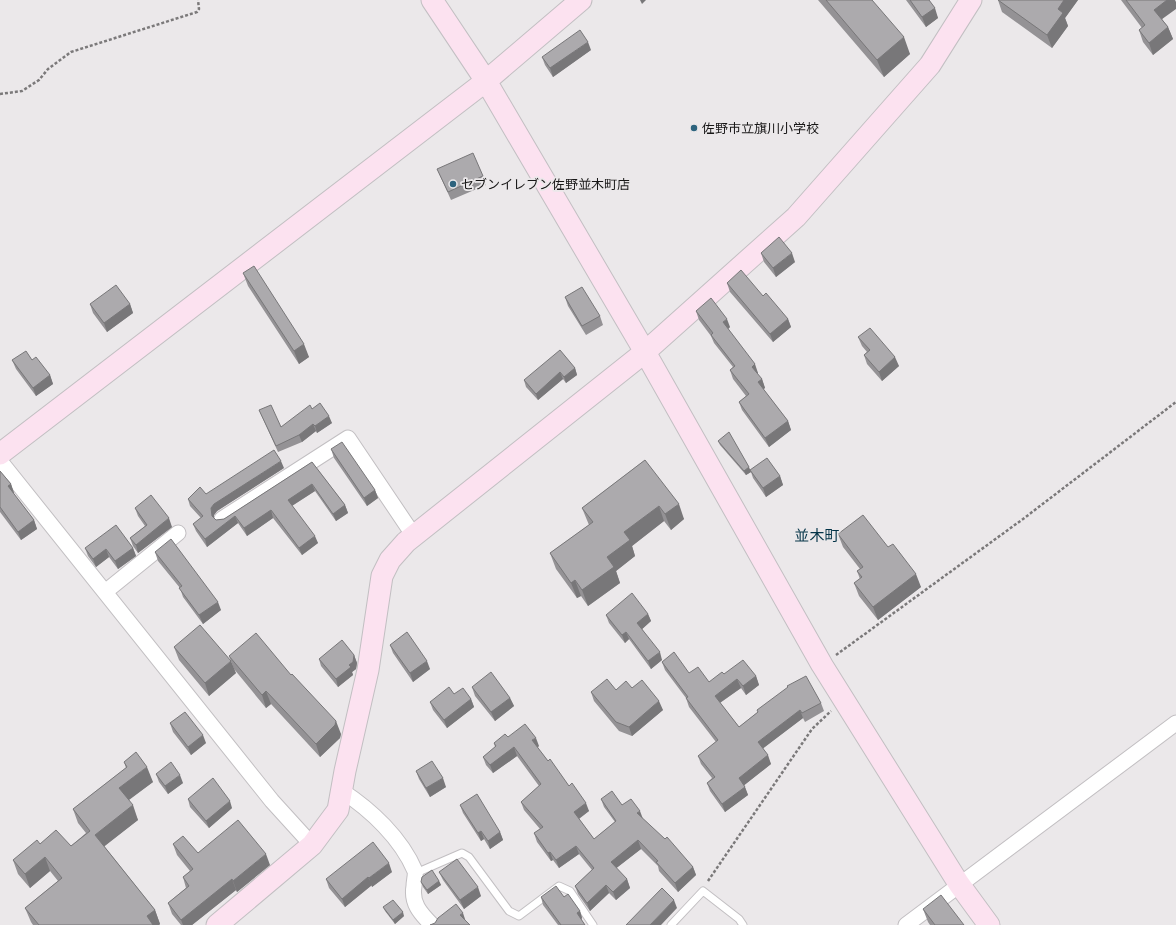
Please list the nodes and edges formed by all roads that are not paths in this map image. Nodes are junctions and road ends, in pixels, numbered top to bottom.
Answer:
1 (432, 0) edge
2 (581, 0) edge
3 (971, 0) edge
4 (486, 81) junction
5 (645, 352) junction
6 (0, 454) edge
7 (0, 461) edge
8 (222, 519) edge
9 (178, 533) dead end
10 (414, 536) junction
11 (105, 592) junction
12 (1176, 723) edge
13 (342, 791) junction
14 (312, 845) junction
15 (416, 873) junction
16 (959, 884) junction
17 (217, 925) edge
18 (432, 925) edge
19 (593, 925) edge
20 (671, 925) edge
21 (743, 925) edge
22 (906, 925) edge
23 (989, 925) edge

1 - 4 street
2 - 4 street
3 - 5 street
4 - 5 street
4 - 6 street
5 - 10 street
5 - 16 street
7 - 11 street
8 - 10 street
9 - 11 street
10 - 13 street
11 - 14 street
12 - 16 street
13 - 14 street
13 - 15 street
14 - 17 street
15 - 18 street
15 - 19 lane
16 - 22 street
16 - 23 street
20 - 21 lane

